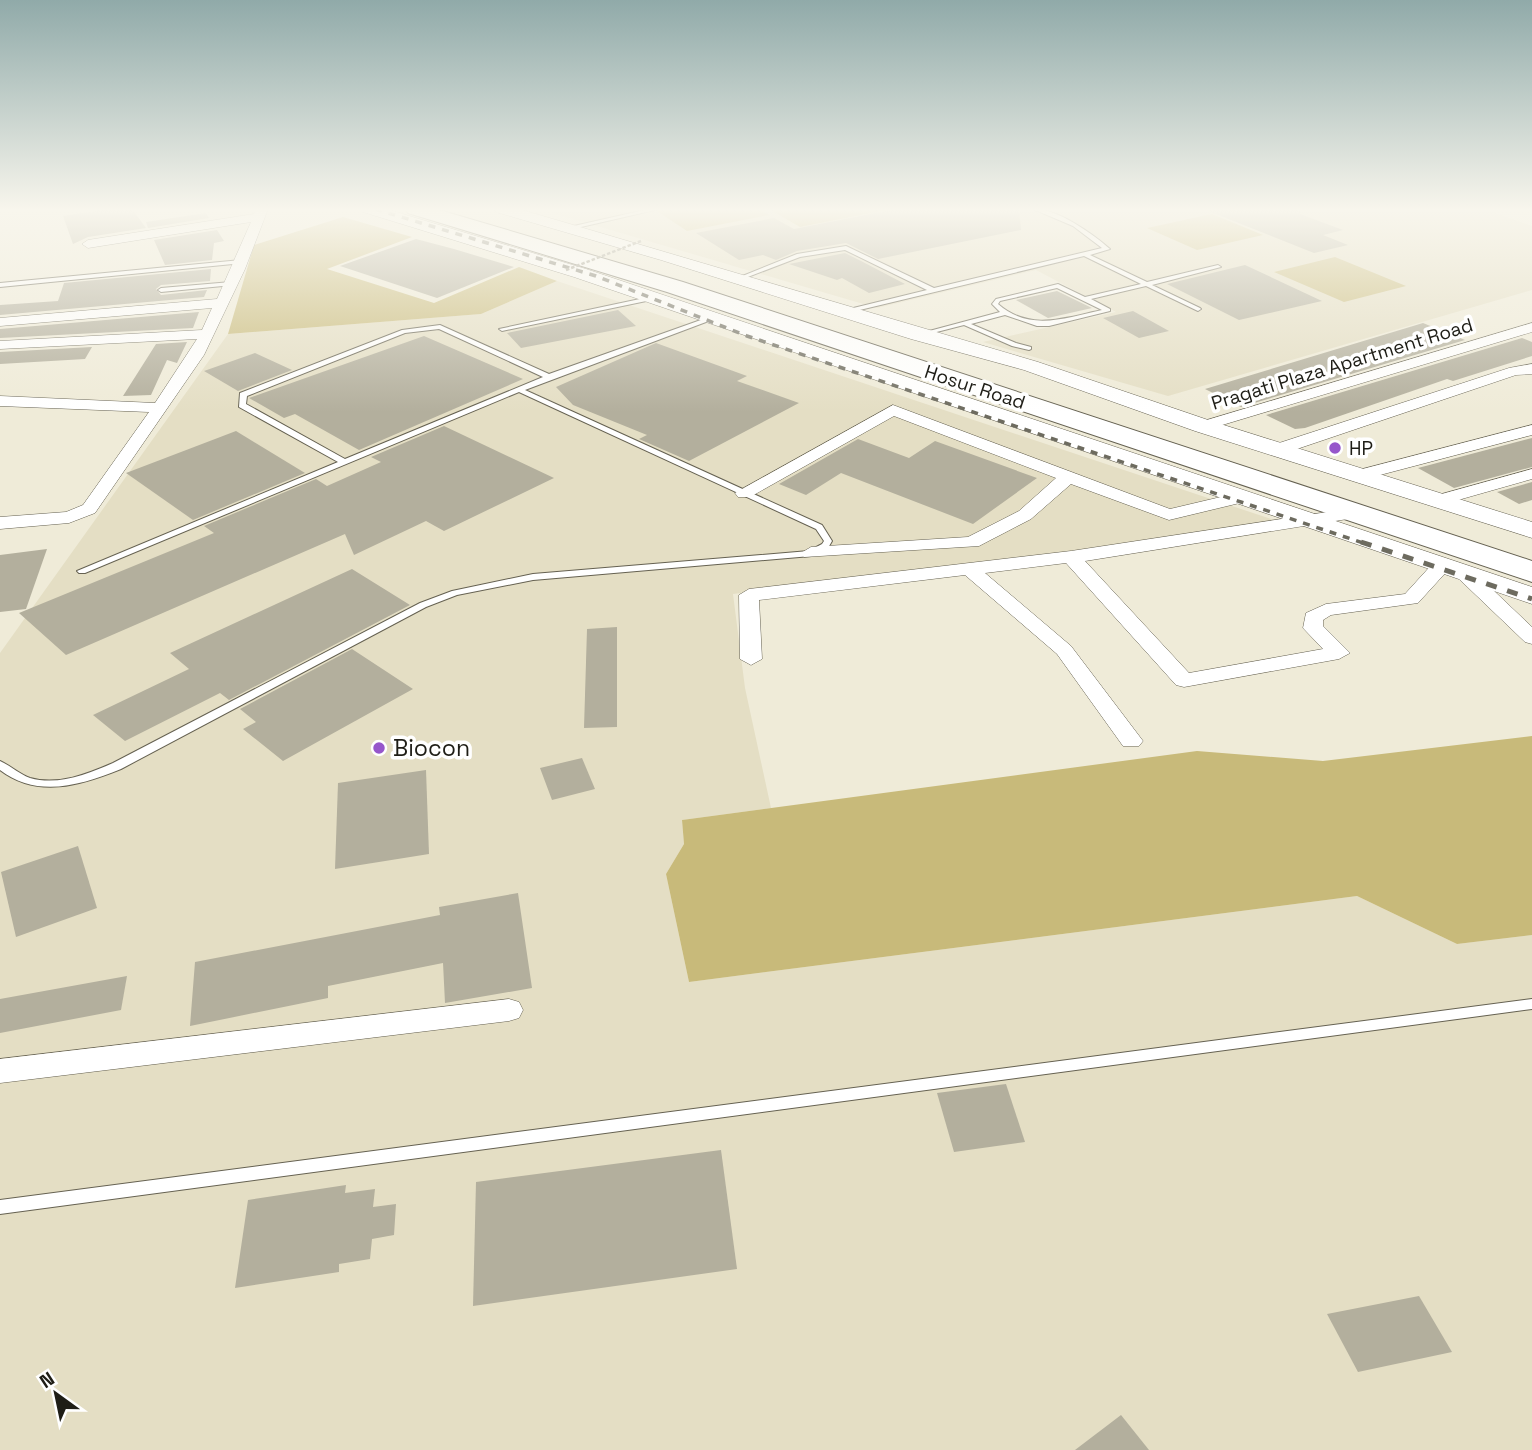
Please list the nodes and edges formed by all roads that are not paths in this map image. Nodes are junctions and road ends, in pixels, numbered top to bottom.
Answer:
1 (87, 277) edge
2 (234, 277) edge
3 (586, 277) edge
4 (641, 277) edge
5 (694, 277) edge
6 (730, 277) edge
7 (744, 277) edge
8 (905, 277) edge
9 (988, 277) edge
10 (1132, 277) edge
11 (1178, 277) edge
12 (738, 279) junction
13 (231, 284) junction
14 (1147, 284) junction
15 (0, 285) edge
16 (161, 290) dead end
17 (932, 290) junction
18 (654, 298) junction
19 (1084, 299) junction
20 (221, 303) junction
21 (1198, 309) dead end
22 (843, 312) junction
23 (1005, 313) junction
24 (712, 318) junction
25 (0, 322) edge
26 (964, 323) junction
27 (1532, 327) edge
28 (502, 329) dead end
29 (205, 334) junction
30 (918, 335) junction
31 (0, 345) edge
32 (1029, 348) dead end
33 (1532, 369) edge
34 (549, 377) junction
35 (518, 389) junction
36 (0, 401) edge
37 (160, 408) junction
38 (1203, 426) junction
39 (1532, 430) edge
40 (1279, 449) junction
41 (343, 461) junction
42 (1532, 474) edge
43 (1361, 475) junction
44 (1068, 477) junction
45 (744, 493) junction
46 (1242, 496) junction
47 (1437, 501) junction
48 (1354, 513) junction
49 (1314, 521) junction
50 (0, 523) edge
51 (1532, 530) edge
52 (1532, 546) edge
53 (811, 553) junction
54 (1071, 558) junction
55 (1442, 565) junction
56 (969, 569) junction
57 (82, 570) dead end
58 (1532, 572) edge
59 (1464, 573) junction
60 (1532, 596) edge
61 (1532, 638) edge
62 (751, 659) dead end
63 (1131, 741) dead end
64 (0, 765) edge
65 (1532, 1004) edge
66 (509, 1010) dead end
67 (0, 1071) edge
68 (0, 1207) edge

1 - 15 lane
2 - 13 street
3 - 18 street
4 - 48 highway, Hosur Road
5 - 52 highway, Hosur Road
6 - 12 street
7 - 12 lane
8 - 17 lane
9 - 17 lane
10 - 14 lane
11 - 14 lane
12 - 22 street
13 - 16 lane
13 - 20 street
14 - 19 lane
14 - 21 lane
17 - 22 lane
18 - 24 street
18 - 28 lane
19 - 23 lane
19 - 23 lane
20 - 25 street
20 - 29 street
22 - 30 street
23 - 26 lane
24 - 34 lane
24 - 46 street
26 - 30 lane
26 - 32 lane
27 - 38 street, Pragati Plaza Apartment Road
29 - 31 street
29 - 37 street
30 - 38 street
33 - 40 street
34 - 35 lane
34 - 41 lane
35 - 41 lane
35 - 45 lane
36 - 37 street
37 - 50 street
38 - 40 street
39 - 43 street
40 - 43 street
41 - 57 lane
42 - 47 street
43 - 47 street
44 - 45 street
44 - 46 street
44 - 53 street
45 - 53 lane
46 - 49 street
47 - 51 street
48 - 49 street
48 - 58 highway, Hosur Road
49 - 54 street
49 - 55 street
53 - 64 lane
54 - 55 street
54 - 56 street
55 - 59 street
56 - 62 street
56 - 63 street
59 - 60 street
59 - 61 street
65 - 68 lane
66 - 67 street

